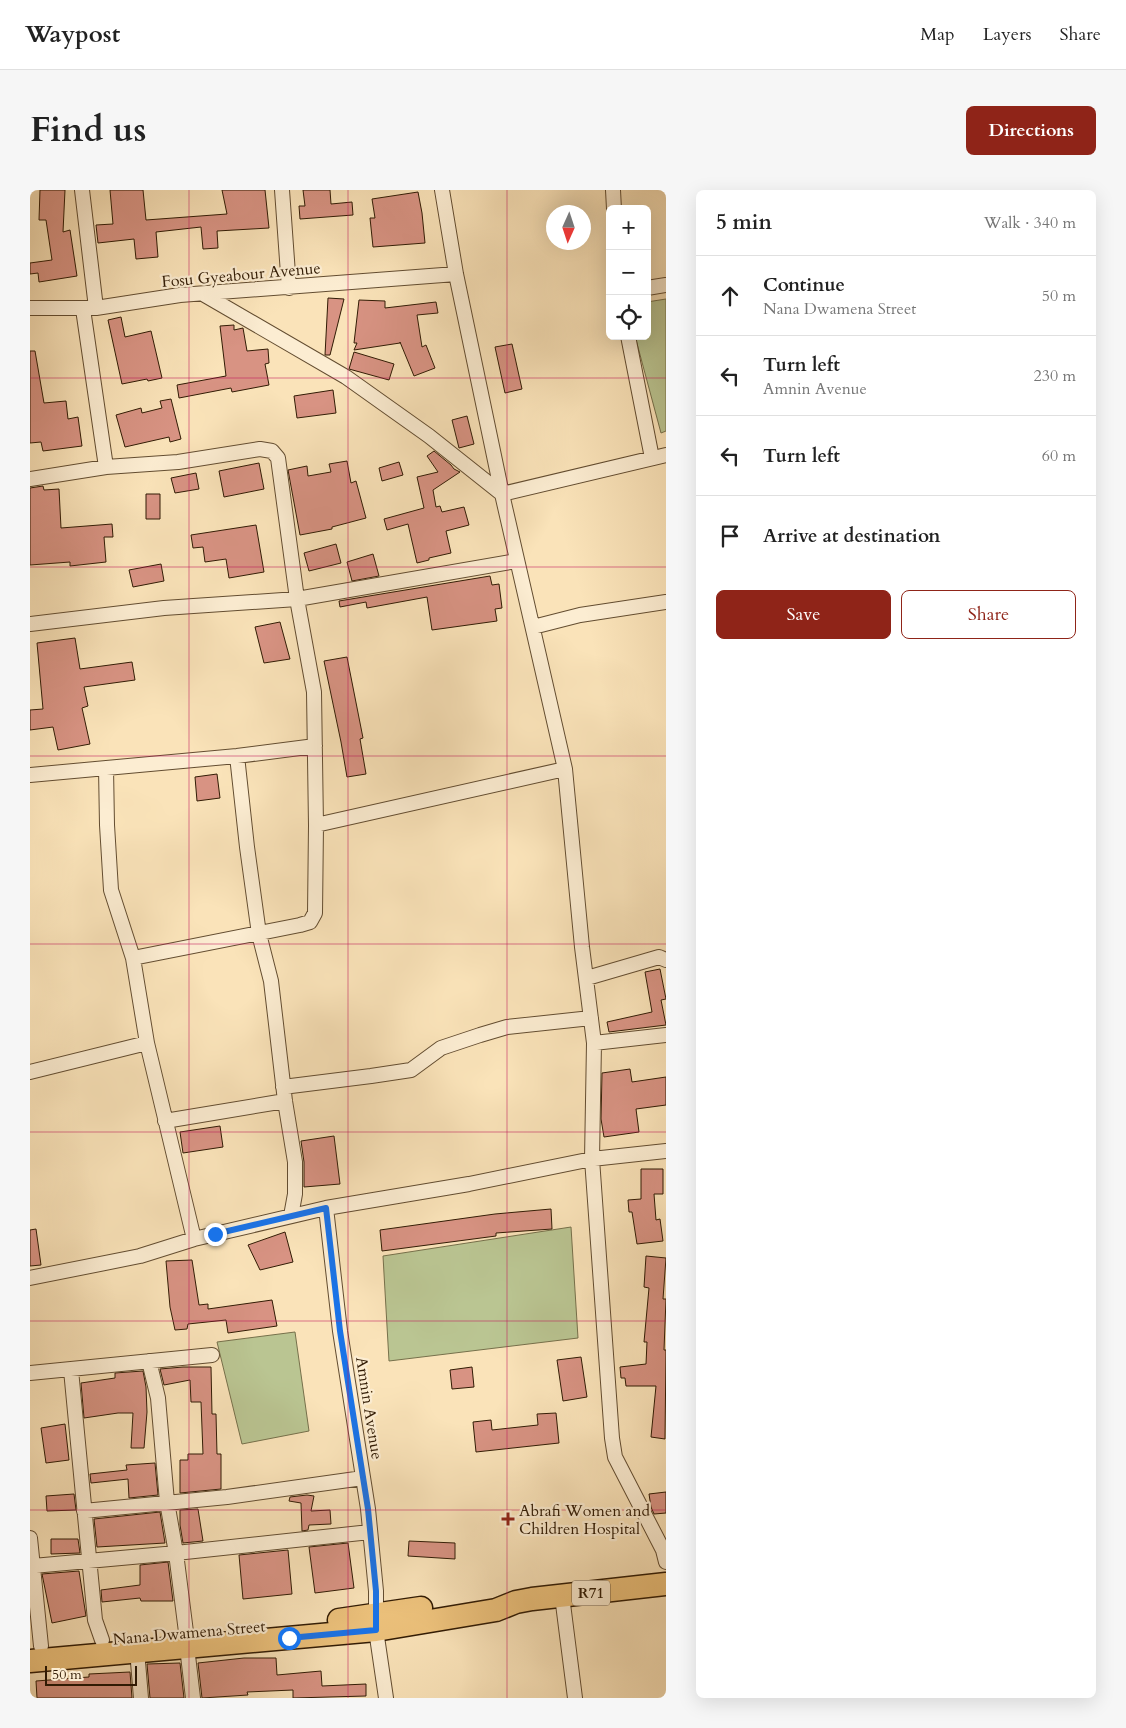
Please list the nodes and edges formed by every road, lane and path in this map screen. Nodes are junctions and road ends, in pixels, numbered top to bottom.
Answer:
1 (82, 190) edge
2 (282, 190) edge
3 (441, 190) edge
4 (613, 190) edge
5 (614, 205) edge
6 (456, 274) junction
7 (666, 285) edge
8 (651, 287) edge
9 (289, 288) junction
10 (202, 294) junction
11 (30, 308) edge
12 (89, 308) junction
13 (629, 340) edge
14 (666, 455) edge
15 (652, 458) junction
16 (106, 467) junction
17 (30, 479) edge
18 (502, 494) junction
19 (516, 561) junction
20 (297, 599) junction
21 (666, 602) edge
22 (30, 624) edge
23 (533, 627) junction
24 (315, 746) junction
25 (238, 756) junction
26 (106, 768) junction
27 (565, 769) junction
28 (30, 775) edge
29 (316, 825) junction
30 (259, 934) junction
31 (133, 958) junction
32 (666, 960) edge
33 (587, 978) junction
34 (591, 1018) junction
35 (666, 1035) edge
36 (146, 1043) junction
37 (594, 1043) junction
38 (30, 1072) edge
39 (284, 1094) junction
40 (165, 1121) junction
41 (666, 1151) edge
42 (592, 1158) junction
43 (326, 1208) junction
44 (291, 1216) junction
45 (194, 1239) junction
46 (30, 1278) edge
47 (212, 1355) dead end
48 (149, 1361) junction
49 (71, 1370) junction
50 (30, 1372) edge
51 (363, 1478) junction
52 (167, 1502) junction
53 (84, 1511) junction
54 (370, 1532) junction
55 (30, 1538) edge
56 (176, 1553) junction
57 (89, 1561) junction
58 (666, 1562) edge
59 (33, 1566) junction
60 (666, 1584) edge
61 (562, 1596) junction
62 (377, 1622) junction
63 (187, 1639) junction
64 (102, 1640) junction
65 (137, 1650) junction
66 (34, 1652) edge
67 (141, 1698) edge
68 (193, 1698) edge
69 (386, 1698) edge
70 (575, 1698) edge

1 - 12 street
2 - 9 street
3 - 6 street
4 - 5 street
6 - 9 street, Fosu Gyeabour Avenue
6 - 18 street
7 - 8 street
9 - 10 street, Fosu Gyeabour Avenue
10 - 12 street, Fosu Gyeabour Avenue
10 - 18 street
11 - 12 street, Fosu Gyeabour Avenue
12 - 16 street
13 - 15 street
14 - 15 street
15 - 18 street
16 - 17 street
16 - 20 street
18 - 19 street
19 - 20 street
19 - 23 street
20 - 22 street
20 - 24 street
21 - 23 street
23 - 27 street
24 - 25 street
24 - 29 street
25 - 26 street
25 - 30 street
26 - 28 street
26 - 31 street
27 - 29 street
27 - 33 street
29 - 30 street
30 - 31 street
30 - 39 street
31 - 36 street
32 - 33 street
33 - 34 street
34 - 37 street
34 - 39 street
35 - 37 street
36 - 38 street
36 - 40 street
37 - 42 street
39 - 40 street
39 - 44 street
40 - 45 street
41 - 42 street
42 - 43 street
42 - 58 street
43 - 44 street
43 - 51 street, Amnin Avenue
44 - 45 street
45 - 46 street
47 - 48 street
48 - 49 street
48 - 52 street
49 - 50 street
49 - 53 street
51 - 52 street
51 - 54 street, Amnin Avenue
52 - 53 street
52 - 56 street
53 - 57 street
54 - 56 street
54 - 62 street, Amnin Avenue
55 - 59 street
56 - 57 street
56 - 63 street
57 - 59 street
57 - 64 street
59 - 66 street
60 - 61 main road, R71
61 - 62 main road, Nana Dwamena Street / R71
61 - 70 street
62 - 63 main road, Nana Dwamena Street / R71
62 - 69 street, Amnin Avenue
63 - 64 main road, Nana Dwamena Street / R71
63 - 65 main road, Nana Dwamena Street / R71
63 - 68 street
64 - 66 main road, Nana Dwamena Street / R71
65 - 66 main road, Nana Dwamena Street / R71
65 - 67 street

